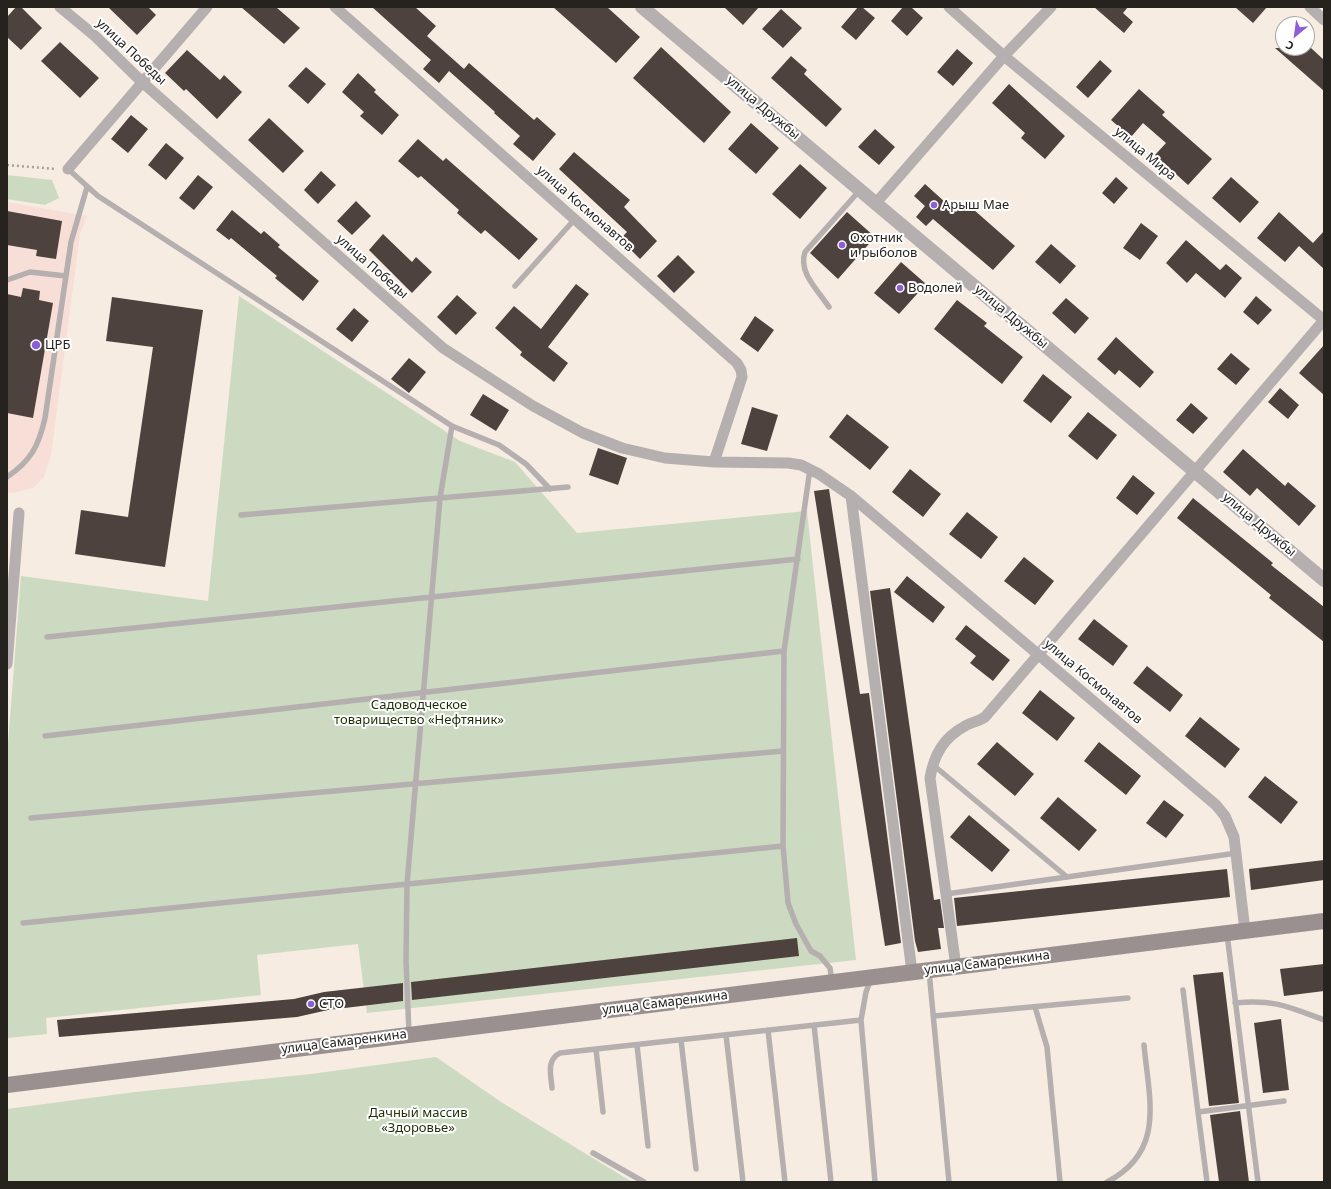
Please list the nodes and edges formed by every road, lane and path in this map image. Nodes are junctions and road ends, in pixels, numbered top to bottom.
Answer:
1 (60, 7) edge
2 (207, 7) edge
3 (335, 7) edge
4 (642, 7) edge
5 (949, 7) edge
6 (1051, 7) edge
7 (1310, 7) edge
8 (1324, 20) edge
9 (1004, 56) junction
10 (142, 82) junction
11 (7, 165) edge
12 (68, 169) junction
13 (87, 187) junction
14 (860, 190) junction
15 (876, 203) junction
16 (575, 219) junction
17 (66, 276) junction
18 (7, 280) edge
19 (515, 286) dead end
20 (829, 307) dead end
21 (1324, 320) edge
22 (452, 426) junction
23 (714, 462) junction
24 (810, 469) junction
25 (1194, 471) junction
26 (7, 477) edge
27 (568, 487) dead end
28 (550, 489) junction
29 (851, 496) junction
30 (440, 498) junction
31 (19, 513) dead end
32 (241, 515) dead end
33 (798, 559) junction
34 (1324, 580) edge
35 (432, 596) junction
36 (47, 636) dead end
37 (784, 650) junction
38 (1037, 654) junction
39 (7, 664) edge
40 (423, 692) junction
41 (45, 736) dead end
42 (783, 751) junction
43 (932, 764) junction
44 (416, 784) junction
45 (31, 818) dead end
46 (782, 846) junction
47 (1237, 853) junction
48 (1067, 877) junction
49 (407, 884) junction
50 (946, 894) junction
51 (1324, 921) edge
52 (23, 923) dead end
53 (1245, 931) junction
54 (1226, 933) junction
55 (956, 967) junction
56 (929, 970) junction
57 (912, 972) junction
58 (872, 977) junction
59 (832, 982) junction
60 (1183, 990) dead end
61 (1128, 998) dead end
62 (1235, 1003) junction
63 (1035, 1007) junction
64 (934, 1016) junction
65 (861, 1020) junction
66 (1324, 1020) edge
67 (814, 1025) junction
68 (768, 1030) junction
69 (408, 1034) junction
70 (726, 1035) junction
71 (681, 1040) junction
72 (637, 1045) junction
73 (1144, 1045) dead end
74 (596, 1049) junction
75 (7, 1085) edge
76 (552, 1088) dead end
77 (1284, 1101) dead end
78 (1248, 1106) junction
79 (603, 1112) dead end
80 (1198, 1112) junction
81 (648, 1146) dead end
82 (593, 1153) dead end
83 (696, 1170) dead end
84 (644, 1182) edge
85 (743, 1182) edge
86 (785, 1182) edge
87 (832, 1182) edge
88 (875, 1182) edge
89 (949, 1182) edge
90 (1060, 1182) edge
91 (1107, 1182) edge
92 (1207, 1182) edge
93 (1258, 1182) edge

1 - 10 street, улица Победы
2 - 10 street
3 - 16 street, улица Космонавтов
4 - 14 street, улица Дружбы
5 - 9 street, улица Мира
6 - 9 street
7 - 8 street
9 - 15 street
9 - 21 street, улица Мира
10 - 12 street
10 - 23 street, улица Победы
11 - 12 path
12 - 13 lane
13 - 17 lane
13 - 22 lane
14 - 15 street, улица Дружбы
14 - 20 lane
15 - 25 street, улица Дружбы
16 - 19 lane
16 - 23 street, улица Космонавтов
17 - 18 lane
17 - 26 lane
21 - 25 street
22 - 28 lane
22 - 30 lane
23 - 24 street, улица Победы
24 - 29 street, улица Космонавтов
24 - 33 lane
25 - 34 street, улица Дружбы
25 - 38 street
27 - 28 lane
28 - 30 lane
29 - 38 street, улица Космонавтов
29 - 57 street
30 - 32 lane
30 - 35 lane
31 - 39 street
33 - 35 lane
33 - 37 lane
35 - 36 lane
35 - 40 lane
37 - 40 lane
37 - 42 lane
38 - 43 street
38 - 47 street, улица Космонавтов
40 - 41 lane
40 - 44 lane
42 - 44 lane
42 - 46 lane
43 - 48 lane
43 - 50 street
44 - 45 lane
44 - 49 lane
46 - 49 lane
46 - 59 lane
47 - 48 lane
47 - 53 street, улица Космонавтов
48 - 50 lane
49 - 52 lane
49 - 69 lane
50 - 55 street
51 - 53 main road, улица Самаренкина
53 - 54 main road, улица Самаренкина
54 - 55 main road, улица Самаренкина
54 - 62 lane
55 - 56 main road, улица Самаренкина
56 - 57 main road, улица Самаренкина
56 - 64 lane
57 - 58 main road, улица Самаренкина
58 - 59 main road, улица Самаренкина
58 - 65 lane
59 - 69 main road, улица Самаренкина
60 - 80 lane
61 - 63 lane
62 - 66 lane
62 - 78 lane
63 - 64 lane
63 - 90 lane
64 - 89 lane
65 - 67 lane
65 - 88 lane
67 - 68 lane
67 - 87 lane
68 - 70 lane
68 - 86 lane
69 - 75 main road, улица Самаренкина
70 - 71 lane
70 - 85 lane
71 - 72 lane
71 - 83 lane
72 - 74 lane
72 - 81 lane
73 - 91 lane
74 - 76 lane
74 - 79 lane
77 - 78 lane
78 - 80 lane
78 - 93 lane
80 - 92 lane
82 - 84 lane

